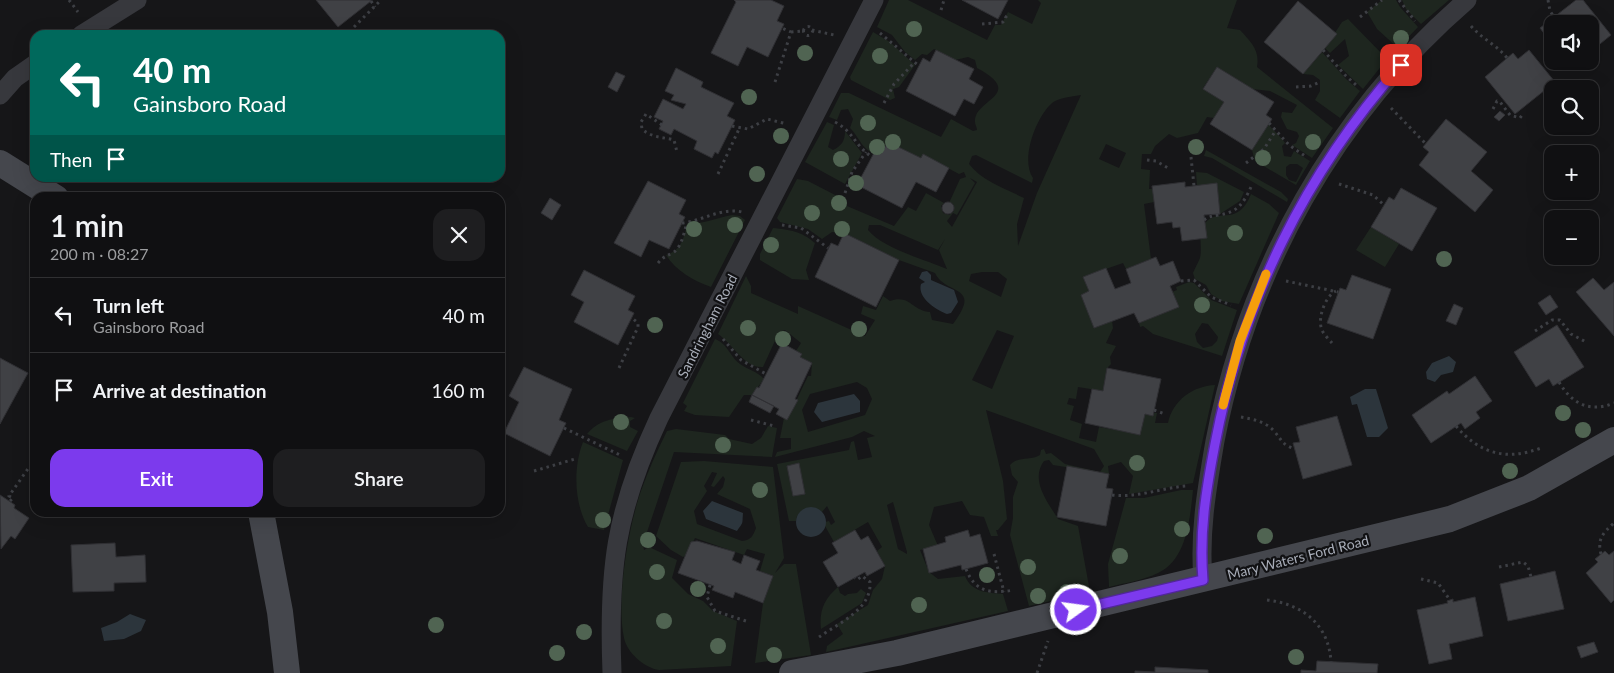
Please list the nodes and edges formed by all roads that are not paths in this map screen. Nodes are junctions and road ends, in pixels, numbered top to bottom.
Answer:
1 (137, 0) edge
2 (874, 0) edge
3 (1462, 4) edge
4 (89, 30) edge
5 (30, 68) edge
6 (0, 95) edge
7 (0, 163) edge
8 (30, 182) edge
9 (30, 182) edge
10 (46, 192) edge
11 (1614, 440) edge
12 (262, 517) edge
13 (1203, 580) junction
14 (287, 673) edge
15 (612, 673) edge
16 (792, 673) edge

1 - 4 street
2 - 15 street, Sandringham Road
3 - 13 street
5 - 6 street
7 - 8 street
9 - 10 street
11 - 13 street, Mary Waters Ford Road
12 - 14 street
13 - 16 street, Mary Waters Ford Road

